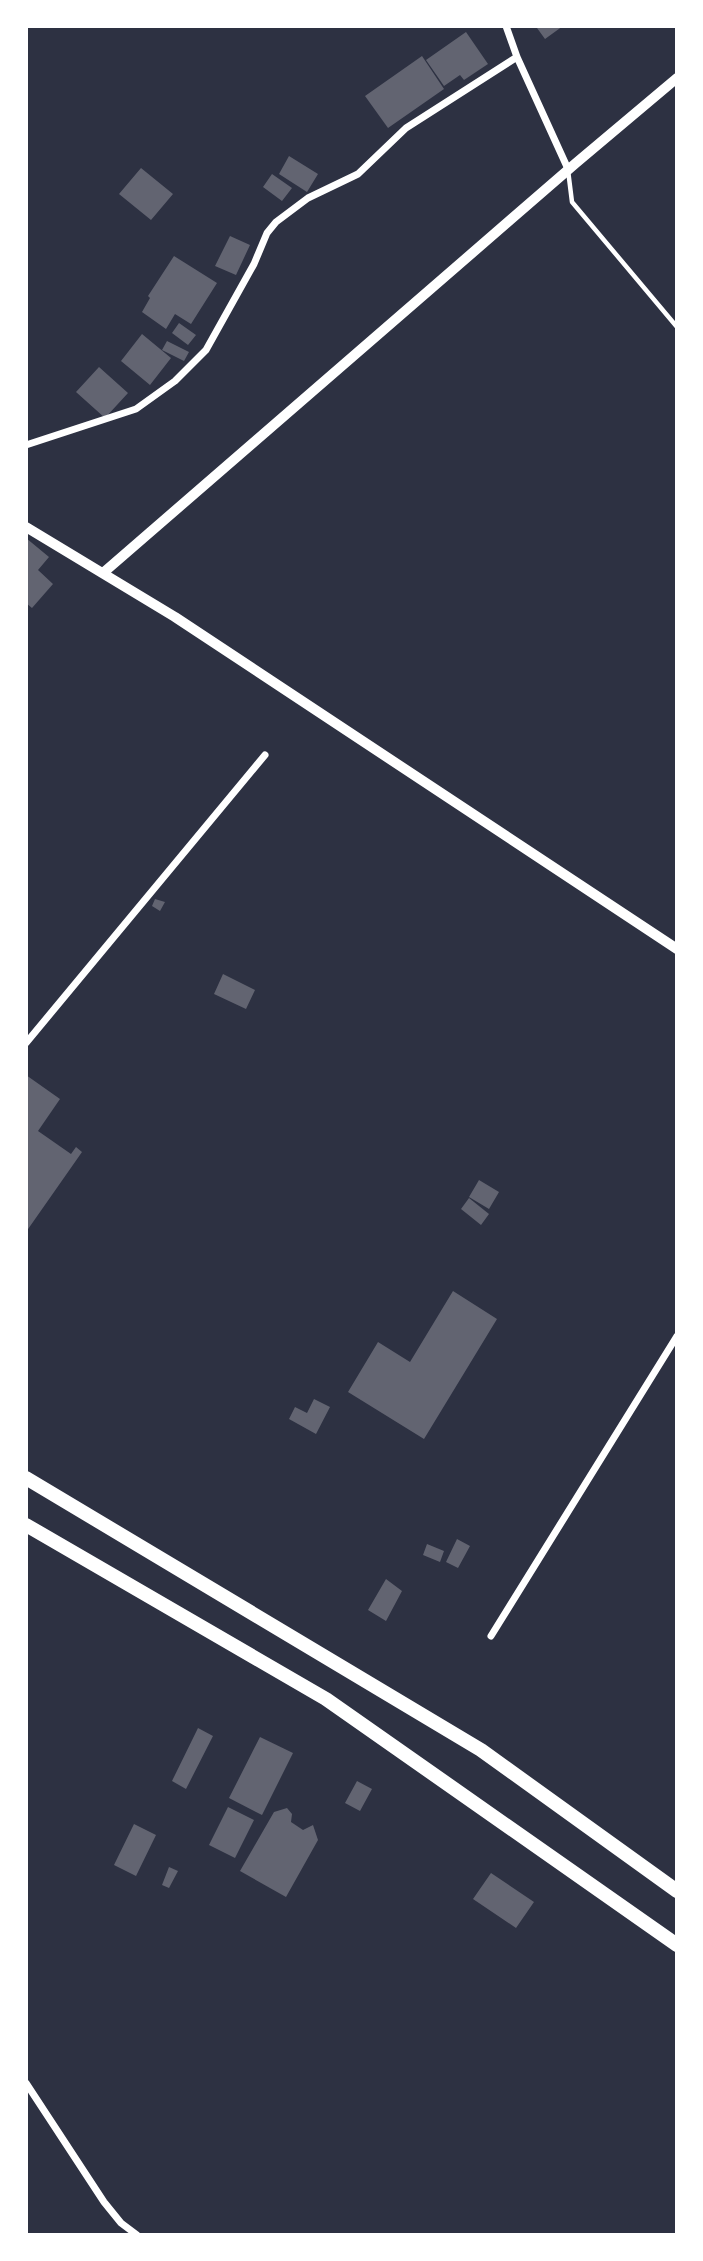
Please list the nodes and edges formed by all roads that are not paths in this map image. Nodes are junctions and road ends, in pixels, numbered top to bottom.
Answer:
1 (506, 26) edge
2 (517, 57) junction
3 (677, 78) edge
4 (568, 169) junction
5 (677, 327) edge
6 (26, 445) edge
7 (26, 527) edge
8 (103, 573) junction
9 (265, 755) dead end
10 (677, 949) edge
11 (26, 1043) edge
12 (677, 1336) edge
13 (26, 1478) edge
14 (26, 1525) edge
15 (491, 1636) dead end
16 (677, 1891) edge
17 (677, 1945) edge
18 (26, 2083) edge
19 (137, 2235) edge

1 - 2 street
2 - 4 street
2 - 6 street
3 - 4 street
4 - 5 lane
4 - 8 street
7 - 8 street
8 - 10 street
9 - 11 street
12 - 15 street
13 - 16 highway
14 - 17 highway
18 - 19 street

